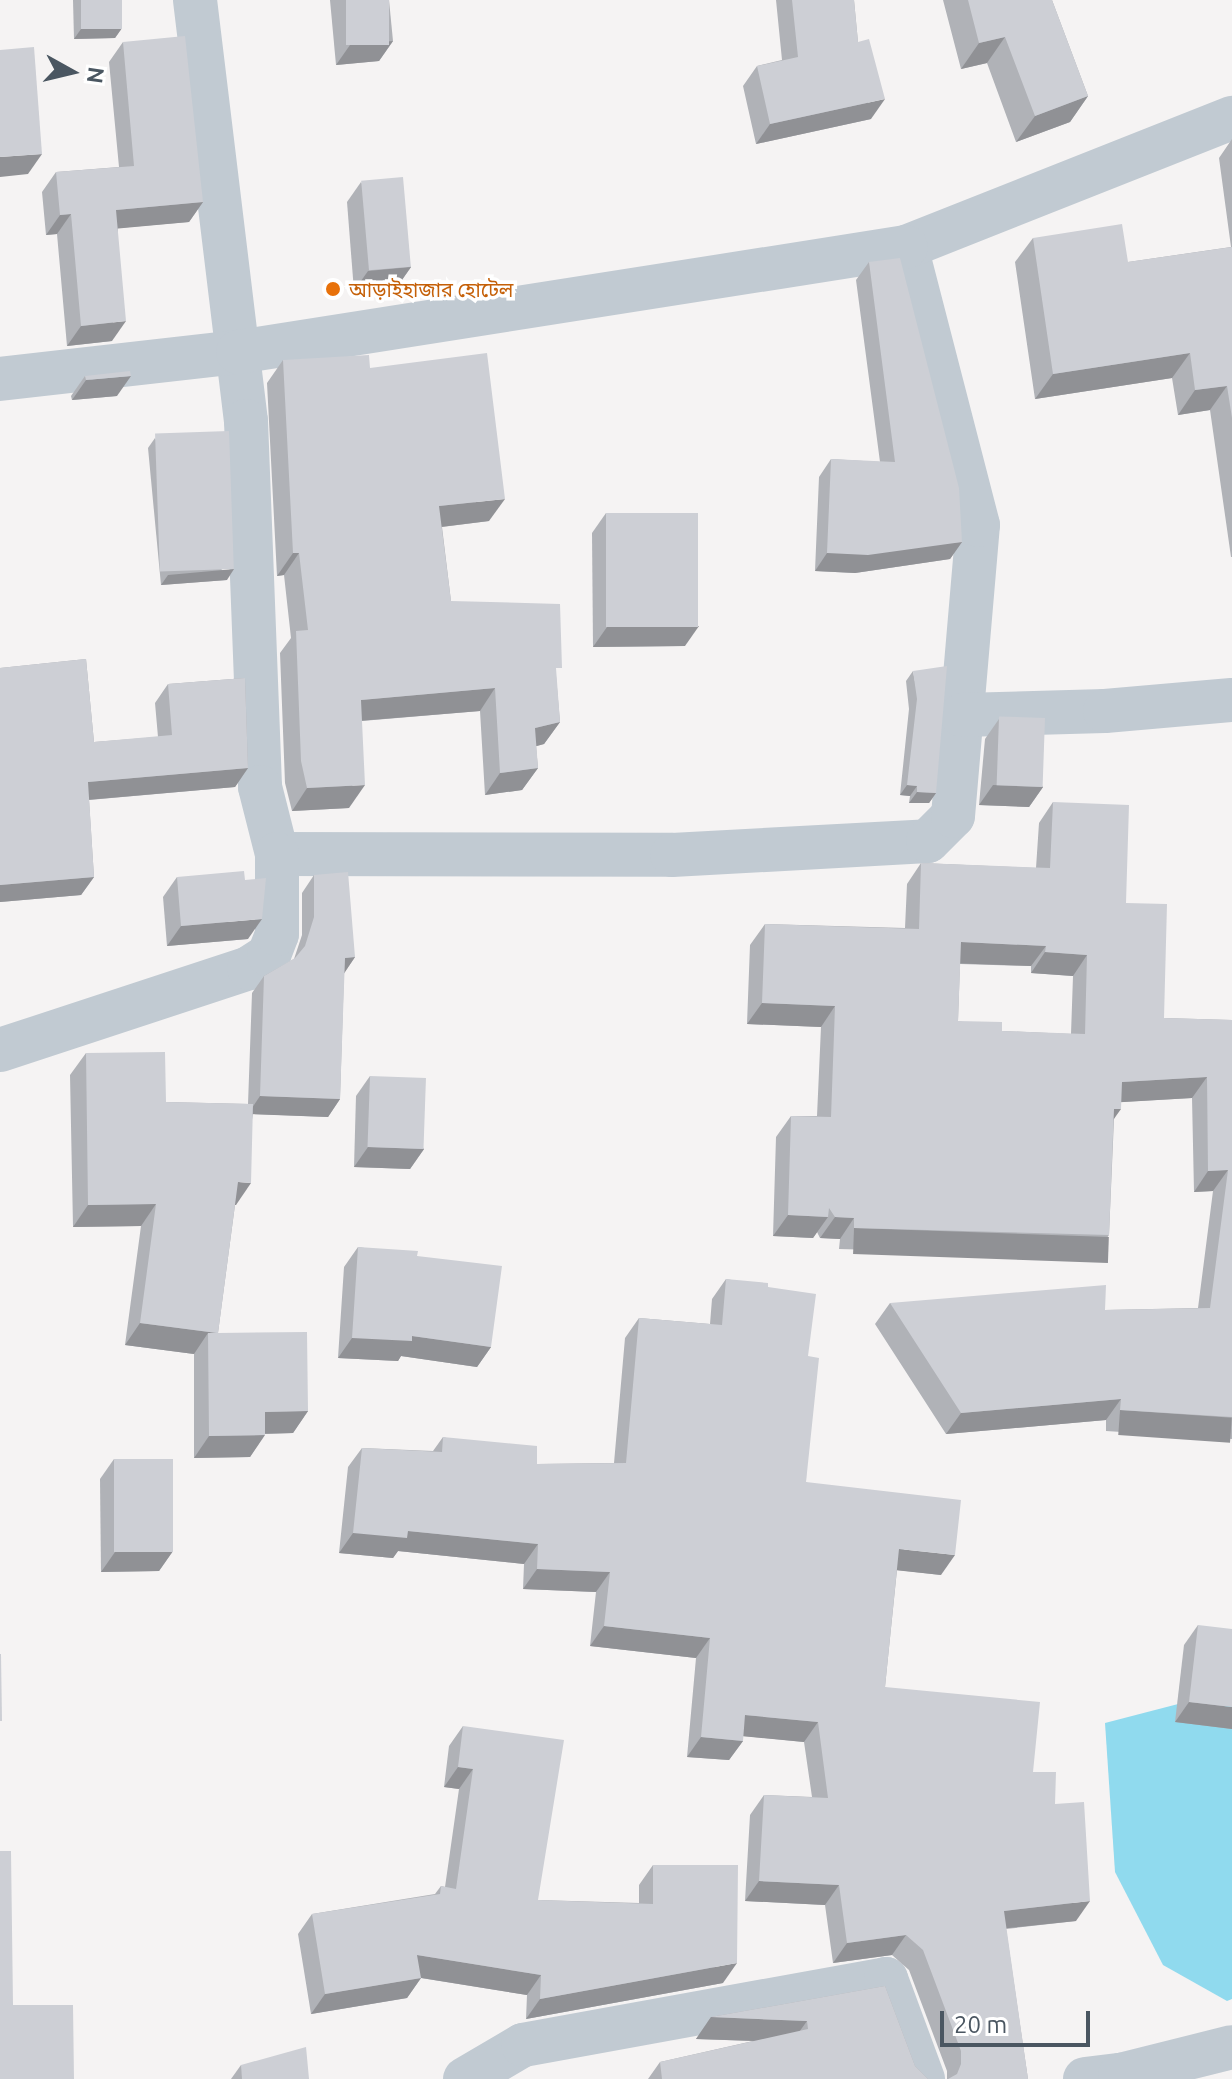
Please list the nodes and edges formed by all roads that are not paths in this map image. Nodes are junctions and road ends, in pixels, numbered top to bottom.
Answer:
1 (195, 0) edge
2 (1232, 118) edge
3 (906, 247) junction
4 (238, 352) junction
5 (0, 379) edge
6 (1232, 700) edge
7 (962, 715) junction
8 (277, 854) junction
9 (0, 1050) edge
10 (1232, 2047) edge
11 (465, 2079) edge
12 (923, 2079) edge
13 (1085, 2079) edge

1 - 4 street
2 - 3 street
3 - 4 street
3 - 7 street
4 - 5 street
4 - 8 street
6 - 7 street
7 - 8 street
8 - 9 street
10 - 13 street
11 - 12 street

